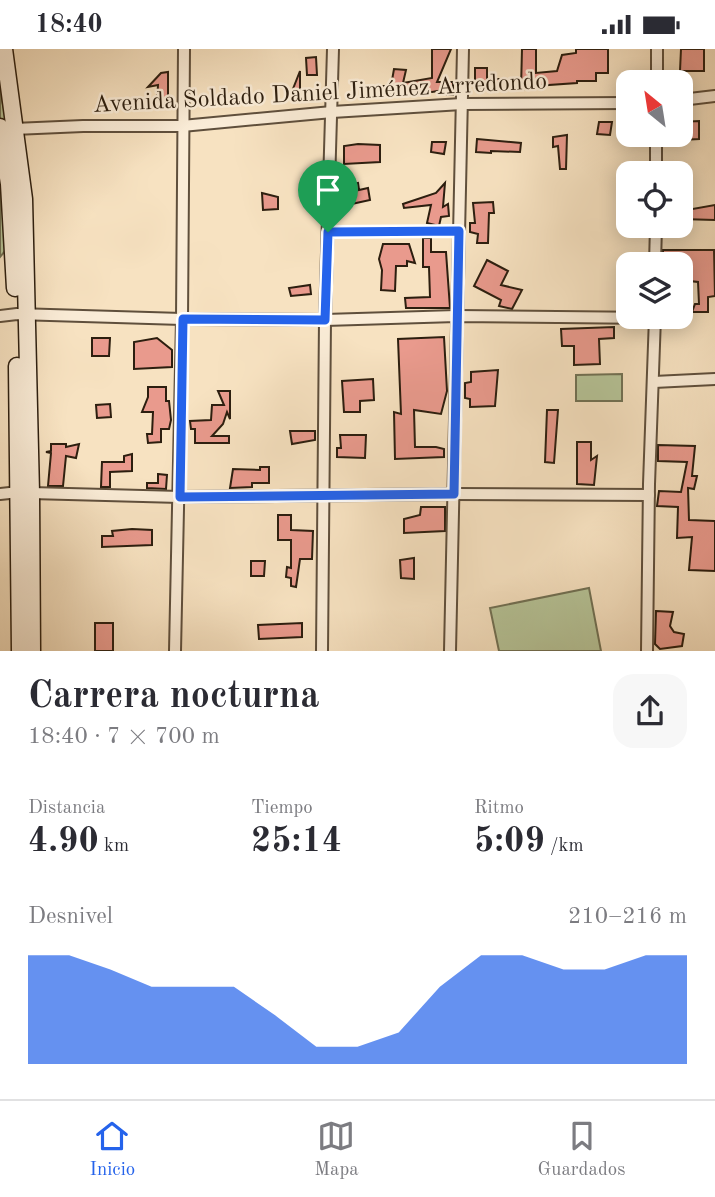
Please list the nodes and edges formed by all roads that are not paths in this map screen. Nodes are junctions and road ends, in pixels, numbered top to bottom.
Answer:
1 (4, 49) edge
2 (184, 49) edge
3 (333, 49) edge
4 (463, 49) edge
5 (657, 49) edge
6 (657, 70) edge
7 (715, 96) edge
8 (693, 99) edge
9 (616, 103) edge
10 (463, 104) junction
11 (332, 113) junction
12 (182, 126) junction
13 (7, 128) edge
14 (459, 231) junction
15 (328, 232) junction
16 (14, 315) edge
17 (456, 316) junction
18 (616, 317) edge
19 (183, 319) junction
20 (325, 320) junction
21 (655, 329) edge
22 (715, 379) edge
23 (654, 381) junction
24 (25, 492) junction
25 (0, 494) edge
26 (454, 494) junction
27 (325, 495) junction
28 (649, 495) junction
29 (180, 497) junction
30 (20, 651) edge
31 (32, 651) edge
32 (175, 651) edge
33 (322, 651) edge
34 (450, 651) edge
35 (647, 651) edge

1 - 13 main road
2 - 12 street
3 - 11 street
4 - 10 street
5 - 6 street
7 - 8 street
9 - 10 street, Avenida Soldado Daniel Jiménez Arredondo
10 - 11 street, Avenida Soldado Daniel Jiménez Arredondo
10 - 14 street
11 - 12 street, Avenida Soldado Daniel Jiménez Arredondo
11 - 15 street
12 - 13 street, Avenida Soldado Daniel Jiménez Arredondo
12 - 19 street
13 - 16 main road
14 - 15 lane
14 - 17 street
15 - 20 street
16 - 19 street
16 - 24 main road
17 - 18 street
17 - 20 street
17 - 26 street
19 - 20 street
19 - 29 street
20 - 27 street
21 - 23 street
22 - 23 street
23 - 28 street
24 - 25 street
24 - 29 street
24 - 30 main road
24 - 31 main road
26 - 27 street
26 - 28 street
26 - 34 street
27 - 29 street
27 - 33 street
28 - 35 street
29 - 32 street

